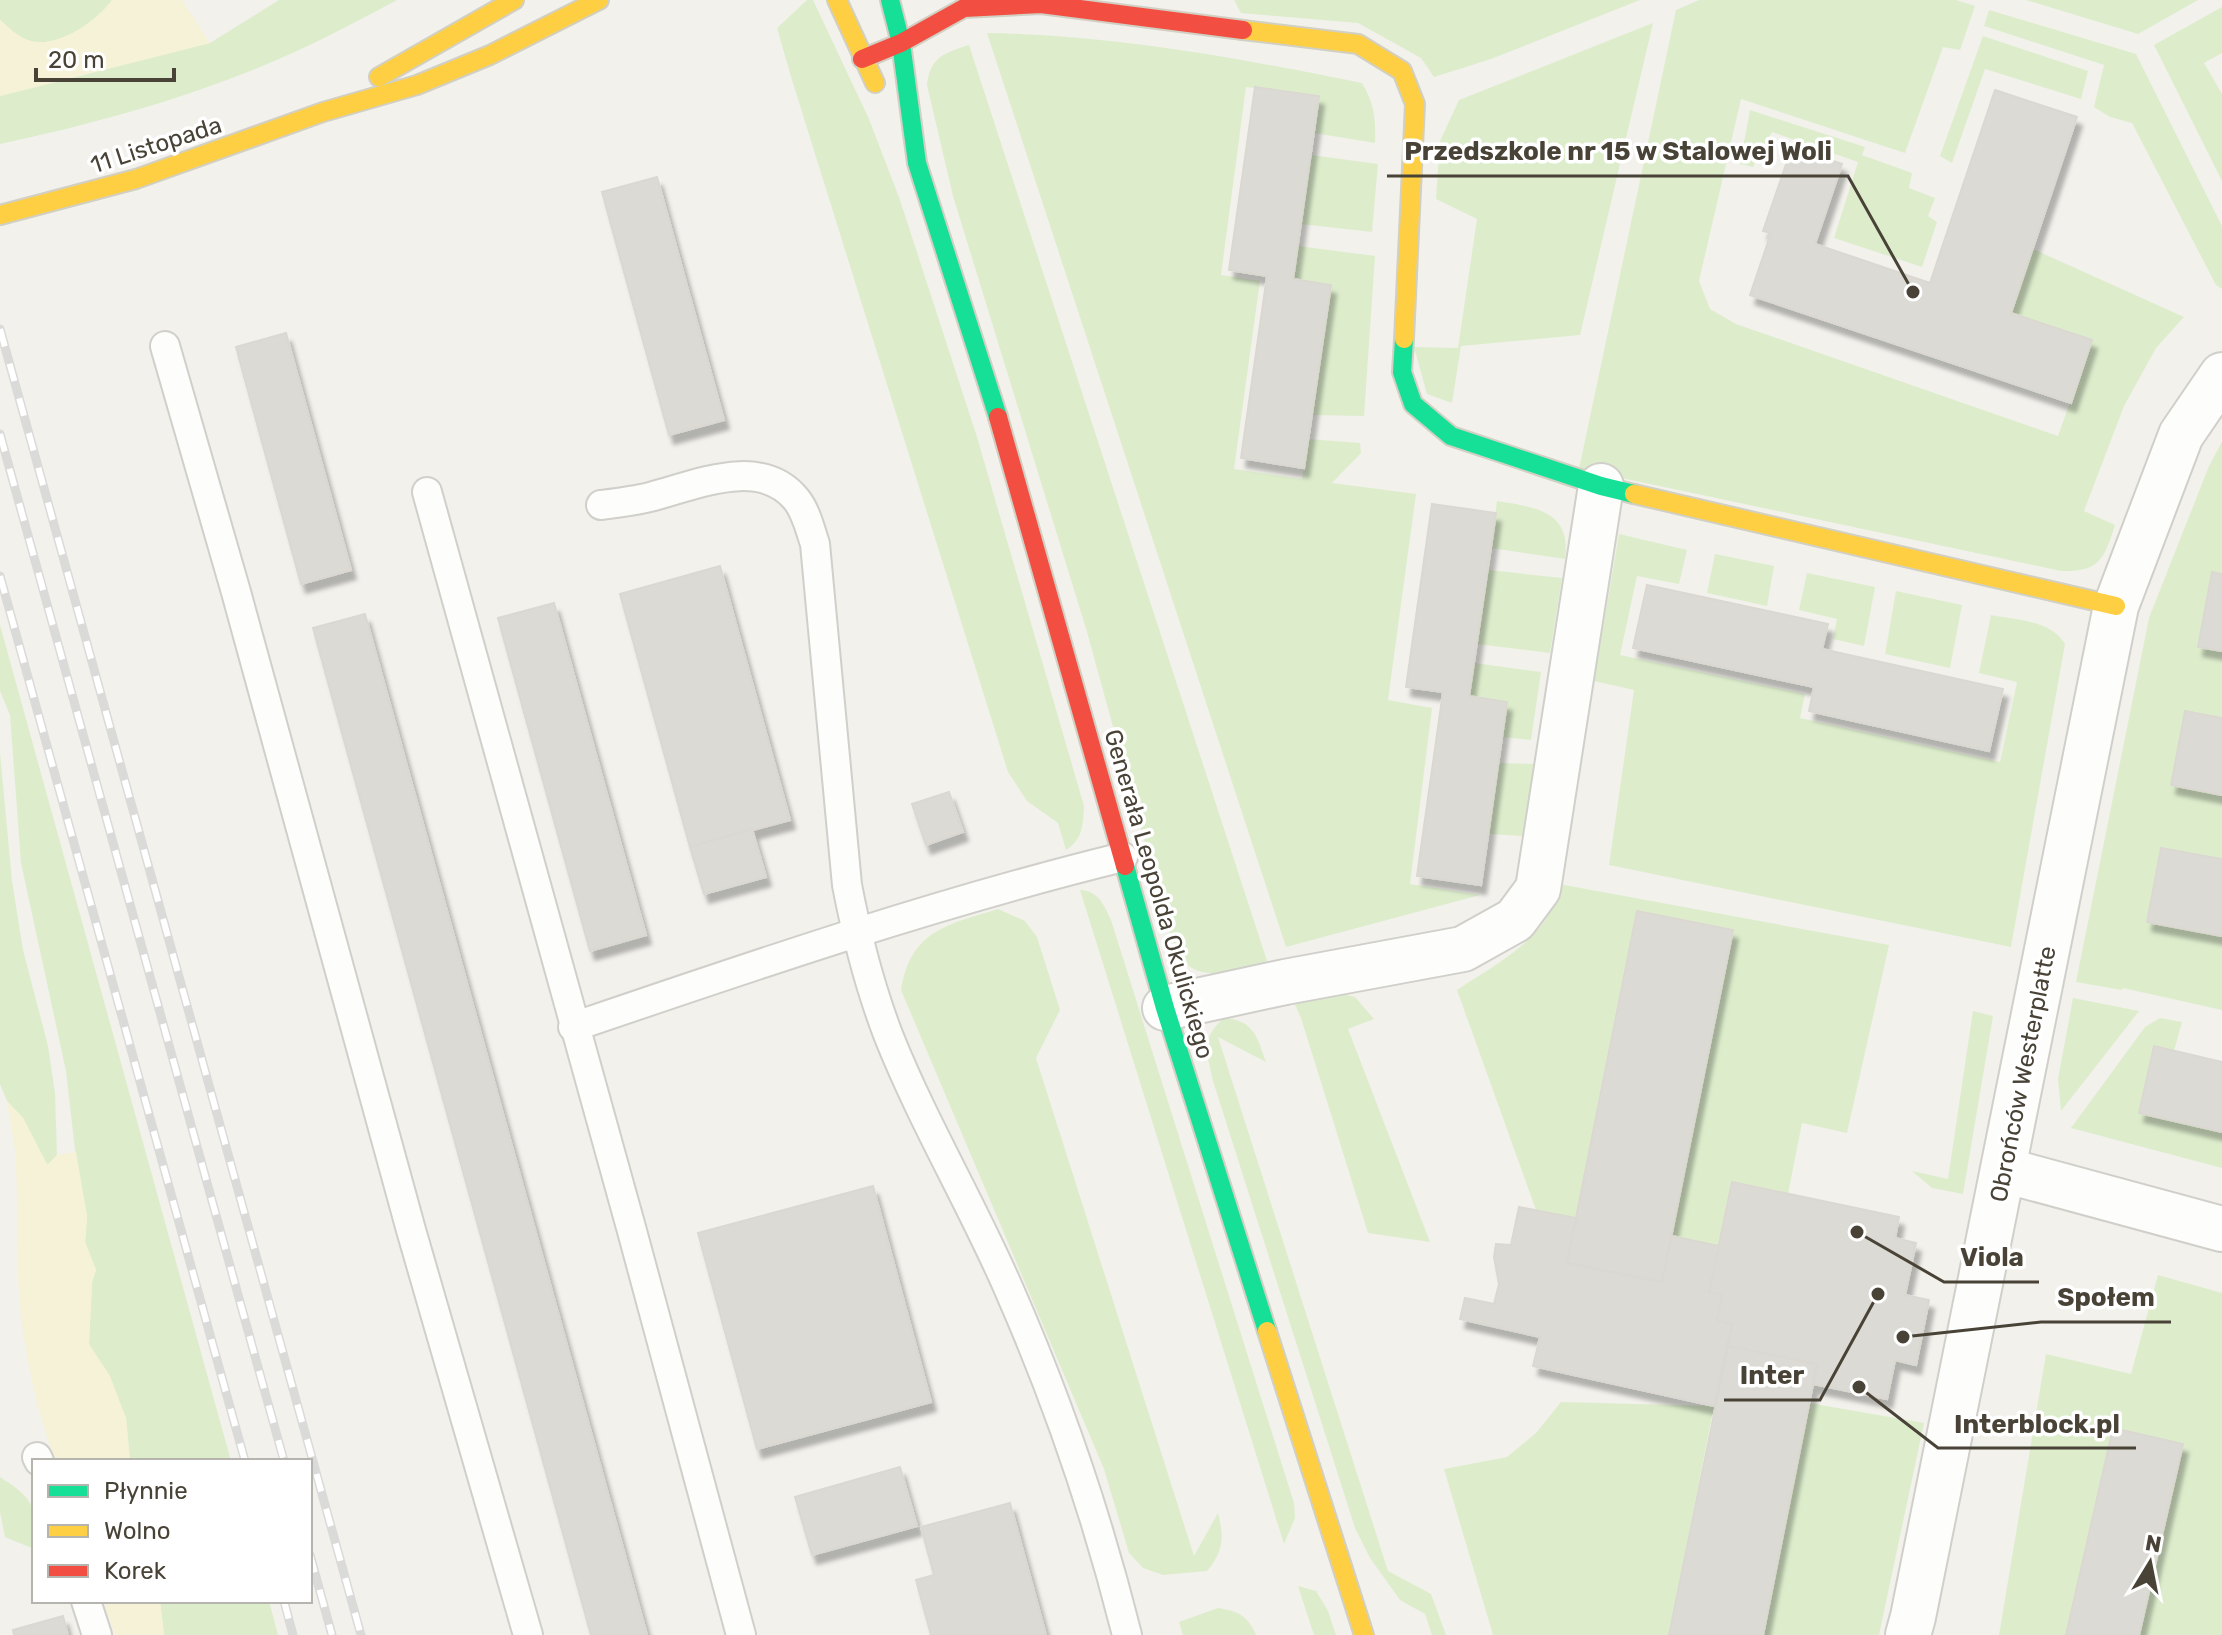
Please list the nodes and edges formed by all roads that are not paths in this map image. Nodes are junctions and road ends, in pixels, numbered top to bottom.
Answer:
1 (514, 0) edge
2 (599, 0) edge
3 (837, 0) edge
4 (890, 0) edge
5 (1041, 2) edge
6 (901, 43) junction
7 (862, 59) junction
8 (323, 112) junction
9 (917, 163) junction
10 (0, 215) edge
11 (165, 346) dead end
12 (2222, 375) edge
13 (1601, 486) junction
14 (427, 492) dead end
15 (601, 505) dead end
16 (2116, 606) junction
17 (1123, 857) junction
18 (856, 931) junction
19 (1165, 1008) junction
20 (573, 1027) junction
21 (2004, 1170) junction
22 (2222, 1229) edge
23 (87, 1603) edge
24 (97, 1635) edge
25 (528, 1635) edge
26 (741, 1635) edge
27 (1127, 1635) edge
28 (1364, 1635) edge
29 (1908, 1635) edge

1 - 8 street, 11 Listopada
2 - 8 street, 11 Listopada
3 - 7 street, Generała Leopolda Okulickiego
4 - 6 street, Generała Leopolda Okulickiego
5 - 6 street
5 - 13 street
6 - 7 street
6 - 9 street, Generała Leopolda Okulickiego
7 - 9 street, Generała Leopolda Okulickiego
8 - 10 street, 11 Listopada
9 - 17 street, Generała Leopolda Okulickiego
11 - 25 lane
12 - 16 street, Obrońców Westerplatte
13 - 16 street
13 - 19 street
14 - 20 lane
15 - 18 lane
16 - 21 street, Obrońców Westerplatte
17 - 18 lane
17 - 19 street, Generała Leopolda Okulickiego
18 - 20 lane
18 - 27 lane
19 - 28 street, Generała Leopolda Okulickiego
20 - 26 lane
21 - 22 street
21 - 29 street, Obrońców Westerplatte
23 - 24 lane

